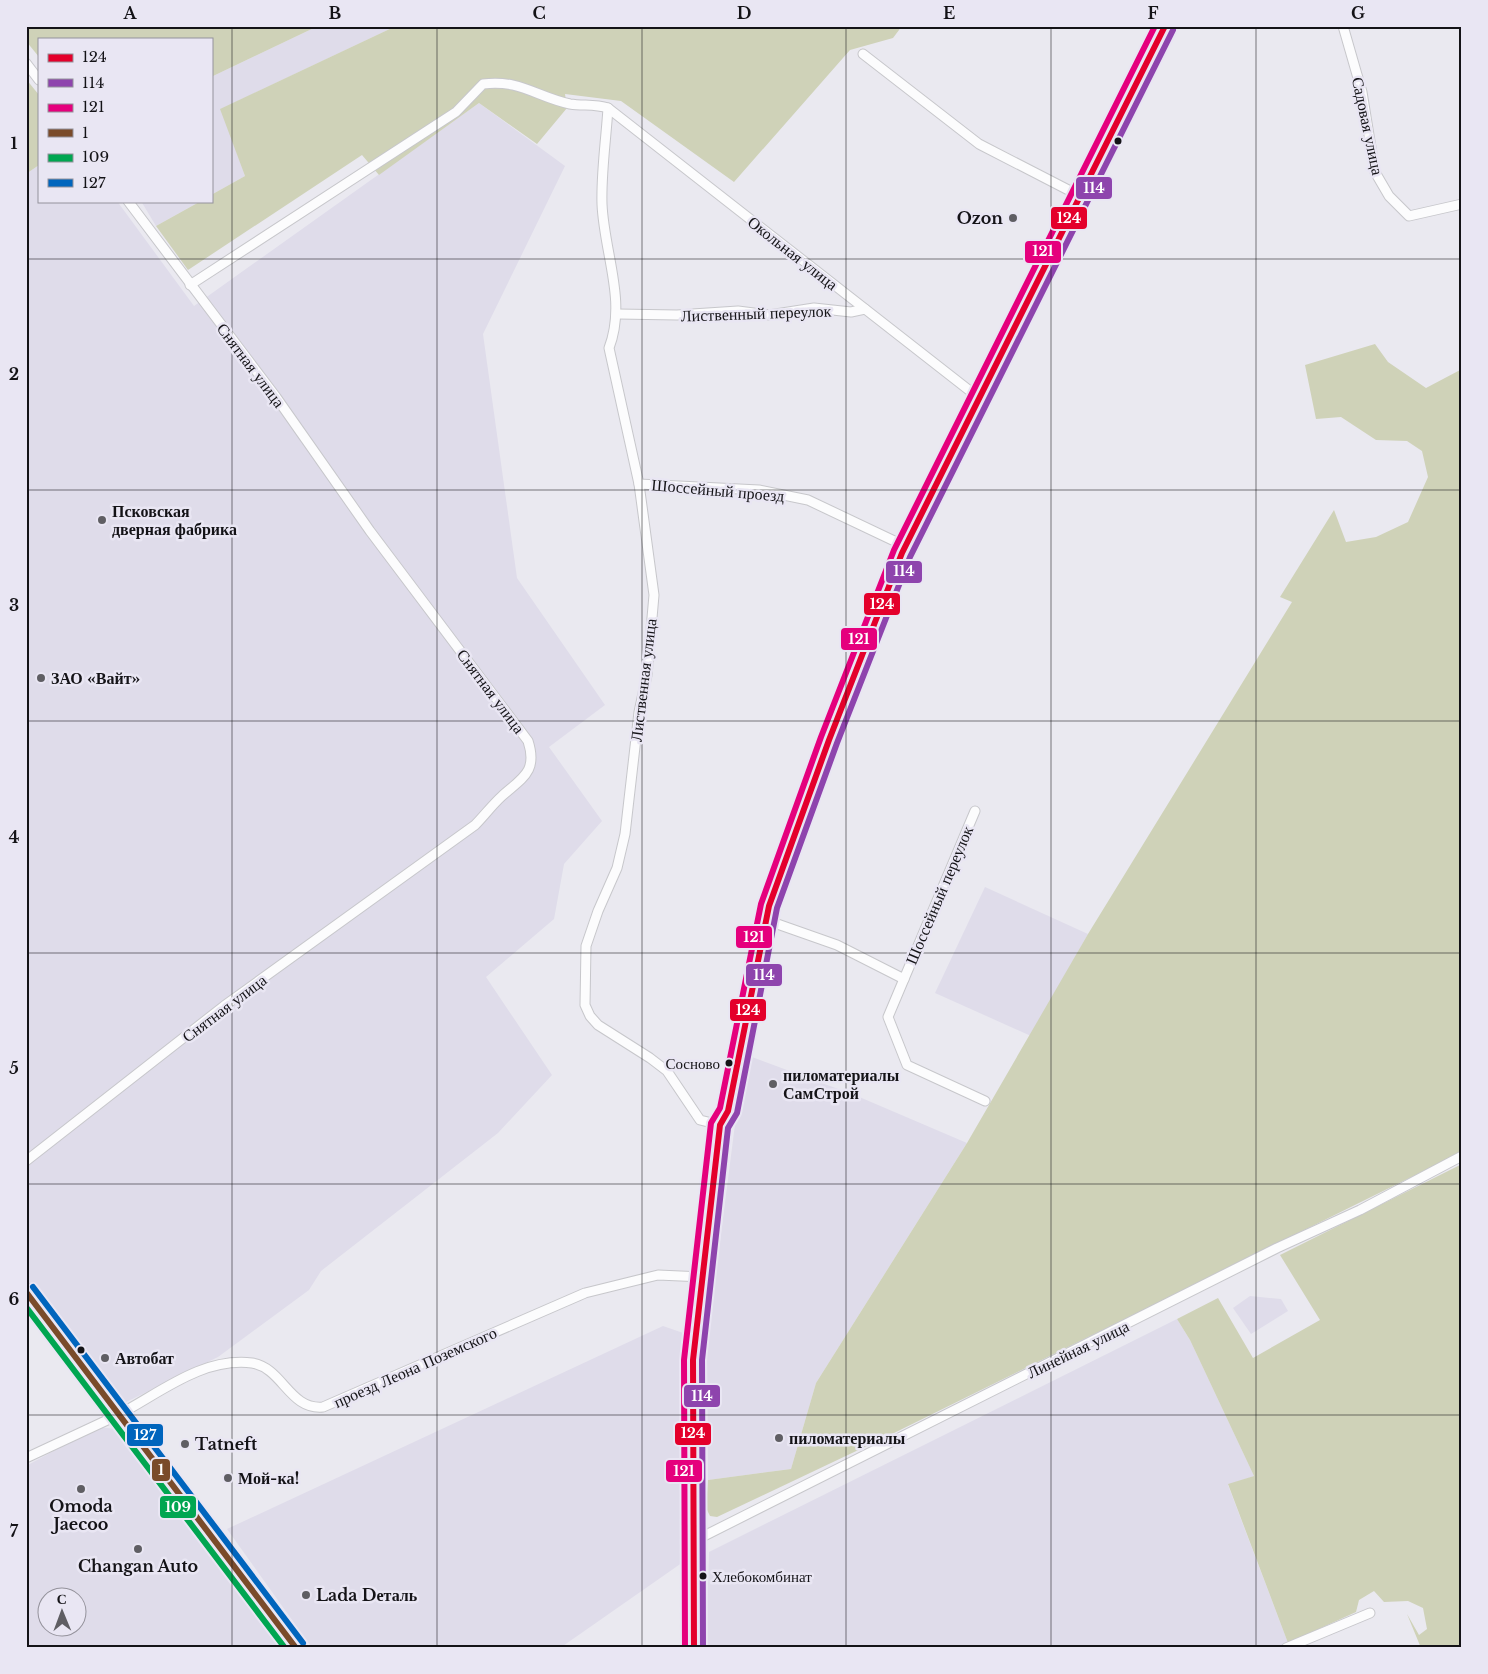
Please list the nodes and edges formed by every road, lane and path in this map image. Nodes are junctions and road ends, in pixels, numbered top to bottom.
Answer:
1 (1165, 26) edge
2 (1344, 26) edge
3 (863, 54) dead end
4 (26, 63) edge
5 (38, 79) edge
6 (608, 108) junction
7 (1080, 196) junction
8 (129, 202) edge
9 (1462, 204) edge
10 (190, 285) junction
11 (865, 309) junction
12 (618, 314) junction
13 (979, 398) junction
14 (639, 484) junction
15 (907, 547) junction
16 (975, 810) dead end
17 (766, 920) junction
18 (904, 979) junction
19 (985, 1101) dead end
20 (720, 1125) junction
21 (1462, 1156) edge
22 (26, 1161) edge
23 (703, 1277) junction
24 (26, 1292) edge
25 (118, 1415) junction
26 (26, 1458) edge
27 (694, 1541) junction
28 (1370, 1613) dead end
29 (296, 1648) edge
30 (694, 1648) edge
31 (1286, 1648) edge

1 - 7 street
2 - 9 street, Садовая улица
3 - 7 street
4 - 5 street
6 - 10 street
6 - 11 street, Окольная улица
6 - 12 street, Лиственная улица
7 - 13 street
8 - 10 street, Снятная улица
10 - 22 street, Снятная улица
11 - 12 street, Лиственный переулок
11 - 13 street, Окольная улица
12 - 14 street, Лиственная улица
13 - 15 street
14 - 15 street, Шоссейный проезд
14 - 20 street, Лиственная улица
15 - 17 street
16 - 18 street, Шоссейный переулок
17 - 18 street, Шоссейный переулок
17 - 20 street
18 - 19 street
20 - 23 street
21 - 27 street, Линейная улица
23 - 25 street, проезд Леона Поземского
23 - 27 street
24 - 25 main road
25 - 26 street, проезд Леона Поземского
25 - 29 main road
27 - 30 street
28 - 31 street

